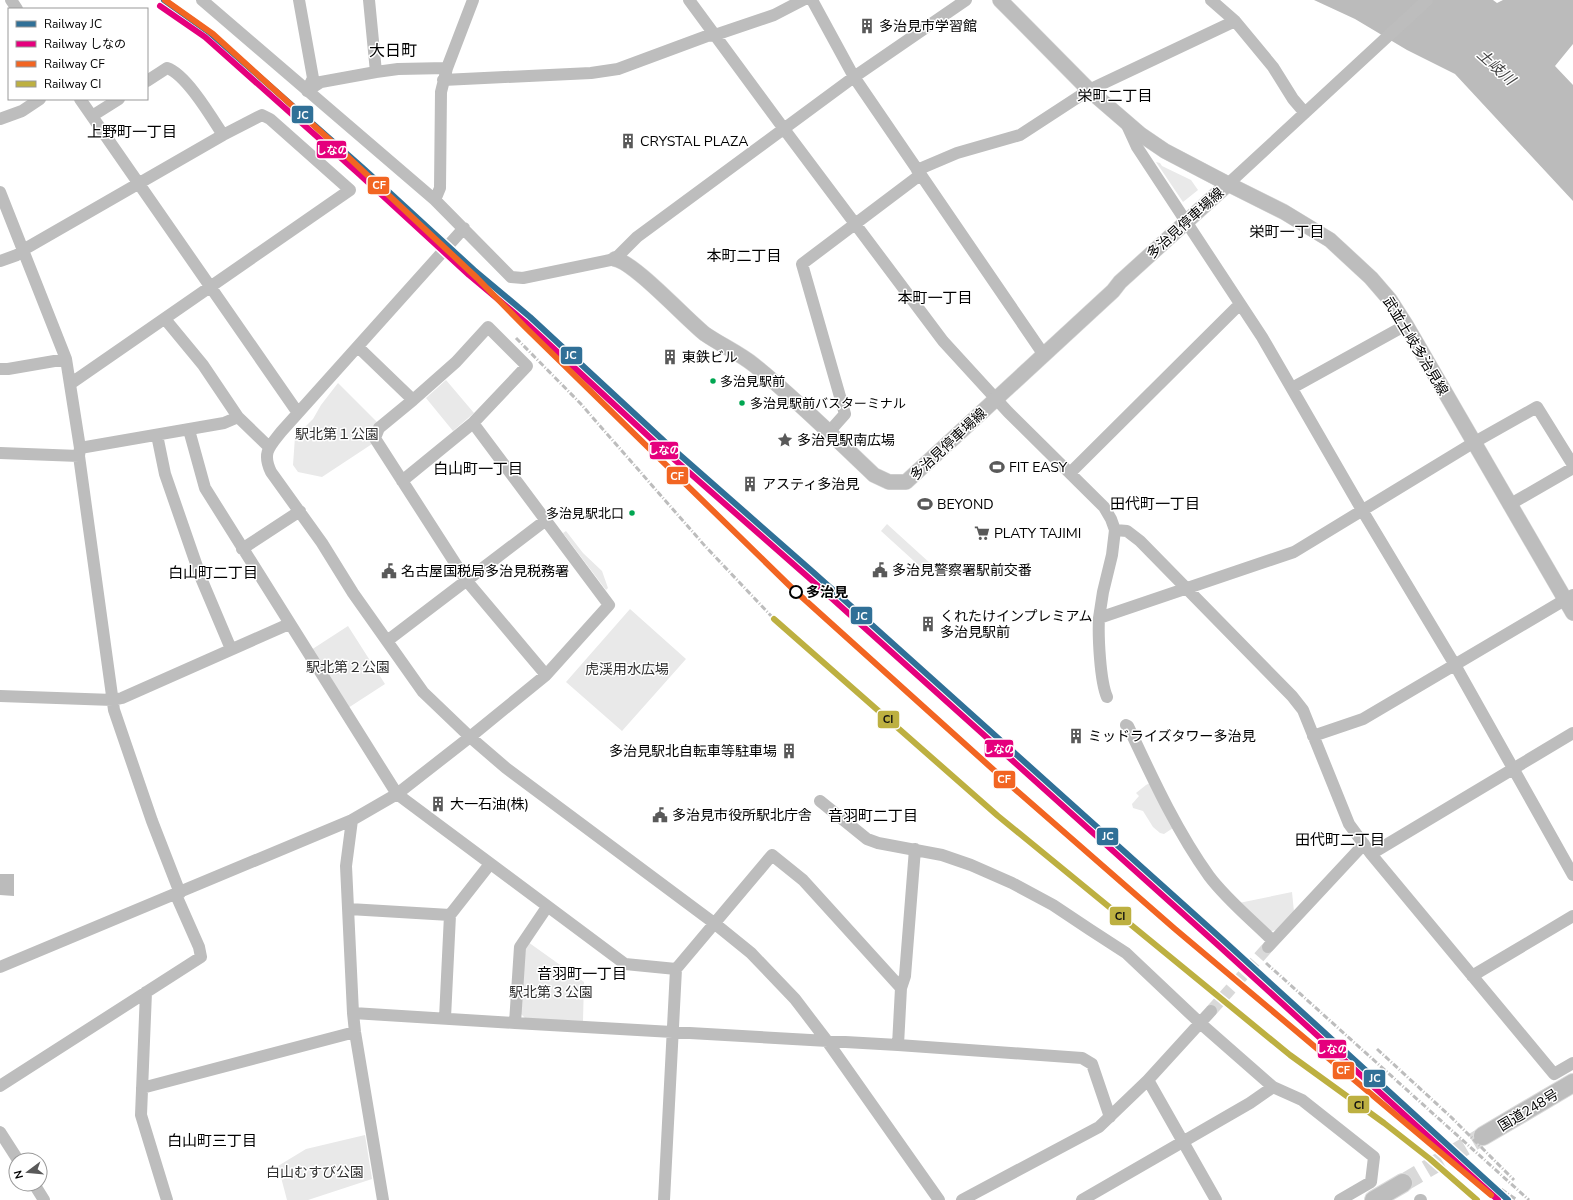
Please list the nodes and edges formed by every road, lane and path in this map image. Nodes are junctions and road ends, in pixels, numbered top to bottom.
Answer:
1 (202, 0) edge
2 (299, 0) edge
3 (369, 0) edge
4 (473, 0) edge
5 (689, 0) edge
6 (803, 0) edge
7 (812, 0) edge
8 (966, 0) edge
9 (1000, 0) edge
10 (1211, 0) edge
11 (1428, 0) edge
12 (1235, 21) junction
13 (715, 35) junction
14 (447, 68) junction
15 (376, 72) junction
16 (854, 77) junction
17 (148, 80) edge
18 (443, 80) junction
19 (1089, 90) junction
20 (307, 91) junction
21 (38, 100) edge
22 (81, 100) edge
23 (117, 100) edge
24 (1305, 113) junction
25 (92, 116) junction
26 (0, 119) edge
27 (1126, 123) junction
28 (784, 129) junction
29 (223, 135) junction
30 (918, 172) junction
31 (140, 183) junction
32 (1228, 184) junction
33 (0, 192) edge
34 (435, 200) junction
35 (1186, 222) junction
36 (856, 224) junction
37 (464, 228) junction
38 (23, 250) junction
39 (615, 259) junction
40 (0, 261) edge
41 (210, 287) junction
42 (1240, 304) junction
43 (165, 319) junction
44 (1406, 325) junction
45 (358, 347) junction
46 (1044, 355) junction
47 (66, 359) junction
48 (0, 369) edge
49 (70, 384) junction
50 (1292, 388) junction
51 (997, 399) junction
52 (413, 400) junction
53 (298, 413) junction
54 (238, 417) junction
55 (473, 423) junction
56 (189, 430) junction
57 (829, 432) junction
58 (157, 435) junction
59 (1474, 443) junction
60 (269, 447) junction
61 (80, 452) junction
62 (0, 453) edge
63 (1573, 464) edge
64 (1573, 468) edge
65 (1070, 473) junction
66 (402, 480) junction
67 (1509, 505) junction
68 (1362, 510) junction
69 (300, 511) junction
70 (546, 520) junction
71 (1115, 530) junction
72 (242, 548) junction
73 (466, 580) junction
74 (1186, 588) junction
75 (1569, 597) edge
76 (1573, 613) edge
77 (1099, 618) junction
78 (289, 624) junction
79 (387, 642) junction
80 (232, 649) junction
81 (1455, 665) junction
82 (546, 675) junction
83 (0, 696) edge
84 (1107, 697) dead end
85 (113, 700) junction
86 (1126, 725) dead end
87 (1573, 733) edge
88 (1313, 736) junction
89 (470, 737) junction
90 (1513, 769) junction
91 (397, 794) junction
92 (820, 801) dead end
93 (352, 820) junction
94 (915, 849) junction
95 (1367, 849) junction
96 (490, 864) junction
97 (1573, 875) edge
98 (178, 894) junction
99 (547, 907) junction
100 (349, 909) junction
101 (450, 915) junction
102 (1573, 916) edge
103 (714, 923) junction
104 (0, 967) edge
105 (676, 968) junction
106 (1472, 976) junction
107 (901, 988) junction
108 (146, 992) junction
109 (1211, 1011) tunnel mouth
110 (353, 1013) junction
111 (444, 1018) junction
112 (515, 1023) junction
113 (1200, 1023) junction
114 (355, 1032) junction
115 (673, 1033) junction
116 (827, 1041) junction
117 (898, 1045) junction
118 (1573, 1063) edge
119 (1148, 1080) junction
120 (1573, 1083) edge
121 (0, 1086) edge
122 (1273, 1086) junction
123 (142, 1088) junction
124 (1110, 1117) junction
125 (0, 1132) edge
126 (1483, 1136) tunnel mouth
127 (1183, 1141) junction
128 (13, 1152) edge
129 (1403, 1183) tunnel mouth
130 (167, 1200) edge
131 (383, 1200) edge
132 (664, 1200) edge
133 (939, 1200) edge
134 (962, 1200) edge
135 (1082, 1200) edge
136 (1216, 1200) edge
137 (1340, 1200) edge
138 (1374, 1200) edge

1 - 20 street
2 - 20 street
3 - 15 street
4 - 14 street
5 - 13 street
6 - 13 street
7 - 16 street
8 - 16 street
9 - 19 main road, 武並土岐多治見線
10 - 12 street
11 - 24 street
12 - 19 street
12 - 24 street
13 - 18 street
13 - 28 street
14 - 15 street
14 - 18 street
15 - 20 street
16 - 28 street
16 - 30 street
17 - 29 street
18 - 34 street
19 - 27 main road, 武並土岐多治見線
19 - 30 street
20 - 34 street
21 - 26 street
22 - 25 street
23 - 25 street
24 - 32 street
25 - 31 street
27 - 32 main road, 武並土岐多治見線
27 - 35 street
28 - 36 street
28 - 39 street
29 - 31 street
29 - 41 street
30 - 36 street
30 - 46 street
31 - 38 street
31 - 41 street
32 - 35 main road, 多治見停車場線
32 - 44 main road, 武並土岐多治見線
33 - 38 street
34 - 37 street
35 - 42 street
35 - 46 main road, 多治見停車場線
36 - 51 street
36 - 57 street
37 - 39 street
37 - 45 street
38 - 40 street
38 - 47 street
39 - 57 main road, 多治見停車場線
41 - 43 street
41 - 53 street
42 - 50 street
42 - 65 street
43 - 49 street
43 - 54 street
44 - 50 street
44 - 59 main road, 武並土岐多治見線
45 - 52 street
45 - 53 street
46 - 51 main road, 多治見停車場線
47 - 48 street
47 - 49 street
49 - 61 street
50 - 68 street
51 - 57 main road, 多治見停車場線
51 - 65 street
52 - 55 street
52 - 66 street
53 - 60 street
54 - 56 street
54 - 60 street
55 - 66 street
55 - 70 street
56 - 58 street
56 - 72 street
58 - 61 street
58 - 80 street
59 - 63 street
59 - 67 main road, 武並土岐多治見線
59 - 68 street
60 - 69 street
61 - 62 street
61 - 85 street
64 - 67 street
65 - 71 street
66 - 73 street
67 - 75 main road, 武並土岐多治見線
68 - 74 street
68 - 81 street
69 - 72 street
69 - 79 street
70 - 73 street
70 - 82 street
71 - 74 street
71 - 77 street
72 - 78 street
73 - 79 street
73 - 82 street
74 - 77 street
74 - 88 street
75 - 76 main road, 武並土岐多治見線
75 - 81 street
77 - 84 street
78 - 80 street
78 - 91 street
79 - 89 street
80 - 85 street
81 - 88 street
81 - 90 street
82 - 89 street
83 - 85 street
85 - 98 street
86 - 95 street
87 - 90 street
88 - 95 street
89 - 91 street
89 - 103 street
90 - 95 street
90 - 97 street
91 - 93 street
91 - 96 street
92 - 94 street
93 - 98 street
93 - 100 street
94 - 107 street
94 - 113 street
95 - 106 street
96 - 99 street
96 - 101 street
98 - 104 street
98 - 108 street
99 - 105 street
99 - 112 street
100 - 101 street
100 - 110 street
101 - 111 street
102 - 106 street
103 - 105 street
103 - 107 street
103 - 116 street
105 - 115 street
106 - 118 street
107 - 117 street
108 - 121 street
108 - 123 street
109 - 113 street
110 - 111 street
110 - 114 street
111 - 112 street
112 - 115 street
113 - 119 street
113 - 122 street
114 - 123 street
114 - 131 street
115 - 116 street
115 - 132 street
116 - 117 street
116 - 133 street
117 - 124 street
119 - 124 street
119 - 127 street
120 - 126 highway, 国道248号
122 - 127 street
122 - 137 street
123 - 130 street
124 - 134 street
125 - 128 street
127 - 135 street
127 - 136 street
129 - 138 highway

